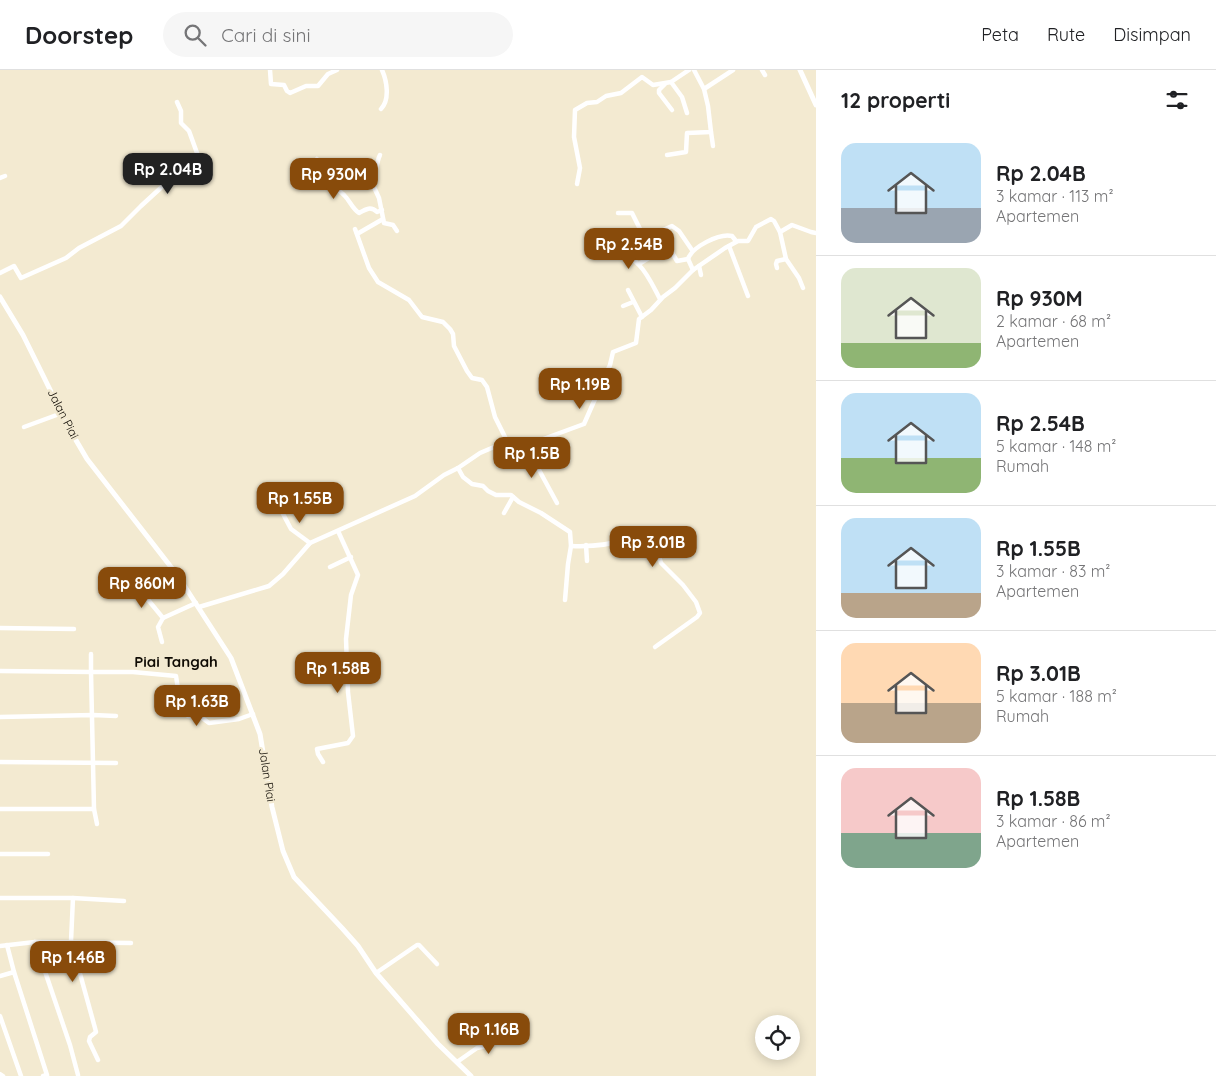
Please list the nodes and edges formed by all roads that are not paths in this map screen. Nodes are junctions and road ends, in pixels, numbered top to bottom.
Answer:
1 (270, 70) edge
2 (337, 70) edge
3 (382, 70) edge
4 (689, 70) edge
5 (694, 70) edge
6 (732, 70) edge
7 (762, 70) edge
8 (800, 70) edge
9 (764, 76) dead end
10 (672, 82) junction
11 (665, 84) junction
12 (704, 89) junction
13 (177, 102) dead end
14 (816, 105) edge
15 (381, 109) dead end
16 (672, 110) dead end
17 (687, 113) dead end
18 (711, 132) junction
19 (713, 146) dead end
20 (380, 155) dead end
21 (667, 155) dead end
22 (317, 159) dead end
23 (577, 184) dead end
24 (382, 210) junction
25 (618, 213) dead end
26 (383, 219) junction
27 (397, 232) dead end
28 (780, 232) junction
29 (816, 233) edge
30 (618, 234) dead end
31 (663, 238) dead end
32 (736, 241) junction
33 (729, 246) junction
34 (692, 250) junction
35 (671, 251) dead end
36 (688, 258) junction
37 (786, 259) junction
38 (639, 264) junction
39 (699, 266) junction
40 (777, 268) dead end
41 (693, 270) junction
42 (0, 272) edge
43 (701, 275) dead end
44 (803, 288) dead end
45 (628, 290) dead end
46 (748, 296) dead end
47 (0, 297) edge
48 (660, 298) junction
49 (634, 302) junction
50 (623, 306) dead end
51 (642, 317) junction
52 (602, 379) junction
53 (576, 383) dead end
54 (62, 413) junction
55 (24, 427) dead end
56 (526, 446) junction
57 (512, 449) junction
58 (458, 468) junction
59 (513, 497) junction
60 (556, 503) dead end
61 (282, 512) dead end
62 (504, 513) dead end
63 (338, 532) junction
64 (310, 543) junction
65 (571, 546) junction
66 (586, 546) junction
67 (351, 557) junction
68 (587, 561) dead end
69 (330, 567) dead end
70 (126, 573) dead end
71 (132, 581) junction
72 (113, 594) dead end
73 (565, 600) dead end
74 (198, 605) junction
75 (163, 618) junction
76 (0, 628) edge
77 (74, 628) dead end
78 (162, 642) dead end
79 (655, 646) dead end
80 (91, 654) dead end
81 (0, 671) edge
82 (91, 672) junction
83 (253, 714) junction
84 (93, 715) junction
85 (116, 716) dead end
86 (0, 717) edge
87 (0, 762) edge
88 (92, 762) junction
89 (323, 762) dead end
90 (116, 763) dead end
91 (0, 809) edge
92 (94, 809) junction
93 (96, 824) dead end
94 (0, 854) edge
95 (48, 854) dead end
96 (0, 898) edge
97 (73, 898) junction
98 (124, 901) dead end
99 (71, 941) junction
100 (35, 942) junction
101 (132, 943) dead end
102 (7, 944) junction
103 (0, 946) edge
104 (437, 964) dead end
105 (14, 972) junction
106 (376, 973) junction
107 (0, 976) edge
108 (0, 1016) edge
109 (523, 1042) dead end
110 (98, 1060) dead end
111 (457, 1062) junction
112 (78, 1075) edge
113 (20, 1076) edge
114 (46, 1076) edge
115 (471, 1076) edge

1 - 2 street
3 - 15 street
4 - 10 street
5 - 12 street
6 - 12 street
7 - 9 street
8 - 14 street
10 - 11 street
10 - 17 street
11 - 16 street
11 - 23 street
12 - 18 street
13 - 42 street
18 - 19 street
18 - 21 street
20 - 24 street
22 - 24 street
24 - 26 street
25 - 38 street
26 - 27 street
26 - 57 street
28 - 29 street
28 - 32 street
28 - 37 street
30 - 38 street
31 - 34 street
32 - 33 street
32 - 34 street
33 - 39 street
33 - 46 street
34 - 36 street
35 - 36 street
36 - 41 street
37 - 40 street
37 - 44 street
38 - 48 street
39 - 41 street
39 - 43 street
41 - 48 street
45 - 49 street
47 - 54 street, Jalan Piai
48 - 51 street
49 - 50 street
49 - 51 street
51 - 52 street
52 - 53 street
52 - 56 street
54 - 55 street
54 - 74 street, Jalan Piai
56 - 57 street
56 - 60 street
57 - 58 street
58 - 59 street
58 - 63 street
59 - 62 street
59 - 65 street
61 - 64 street
63 - 64 street
63 - 67 street
64 - 74 street
65 - 66 street
65 - 73 street
66 - 68 street
66 - 79 street
67 - 69 street
67 - 89 street
70 - 71 street
71 - 72 street
71 - 75 street
74 - 75 street
74 - 83 street, Jalan Piai
75 - 78 street
76 - 77 street
80 - 82 street
81 - 82 street
82 - 83 street
82 - 84 street
83 - 106 street, Jalan Piai
84 - 85 street
84 - 86 street
84 - 88 street
87 - 88 street
88 - 90 street
88 - 92 street
91 - 92 street
92 - 93 street
94 - 95 street
96 - 97 street
97 - 98 street
97 - 99 street
99 - 100 street
99 - 101 street
99 - 110 street
100 - 102 street
100 - 112 street
102 - 103 street
102 - 105 street
104 - 106 street
105 - 107 street
105 - 114 street
106 - 111 street, Jalan Piai
108 - 113 street
109 - 111 street
111 - 115 street, Jalan Piai

